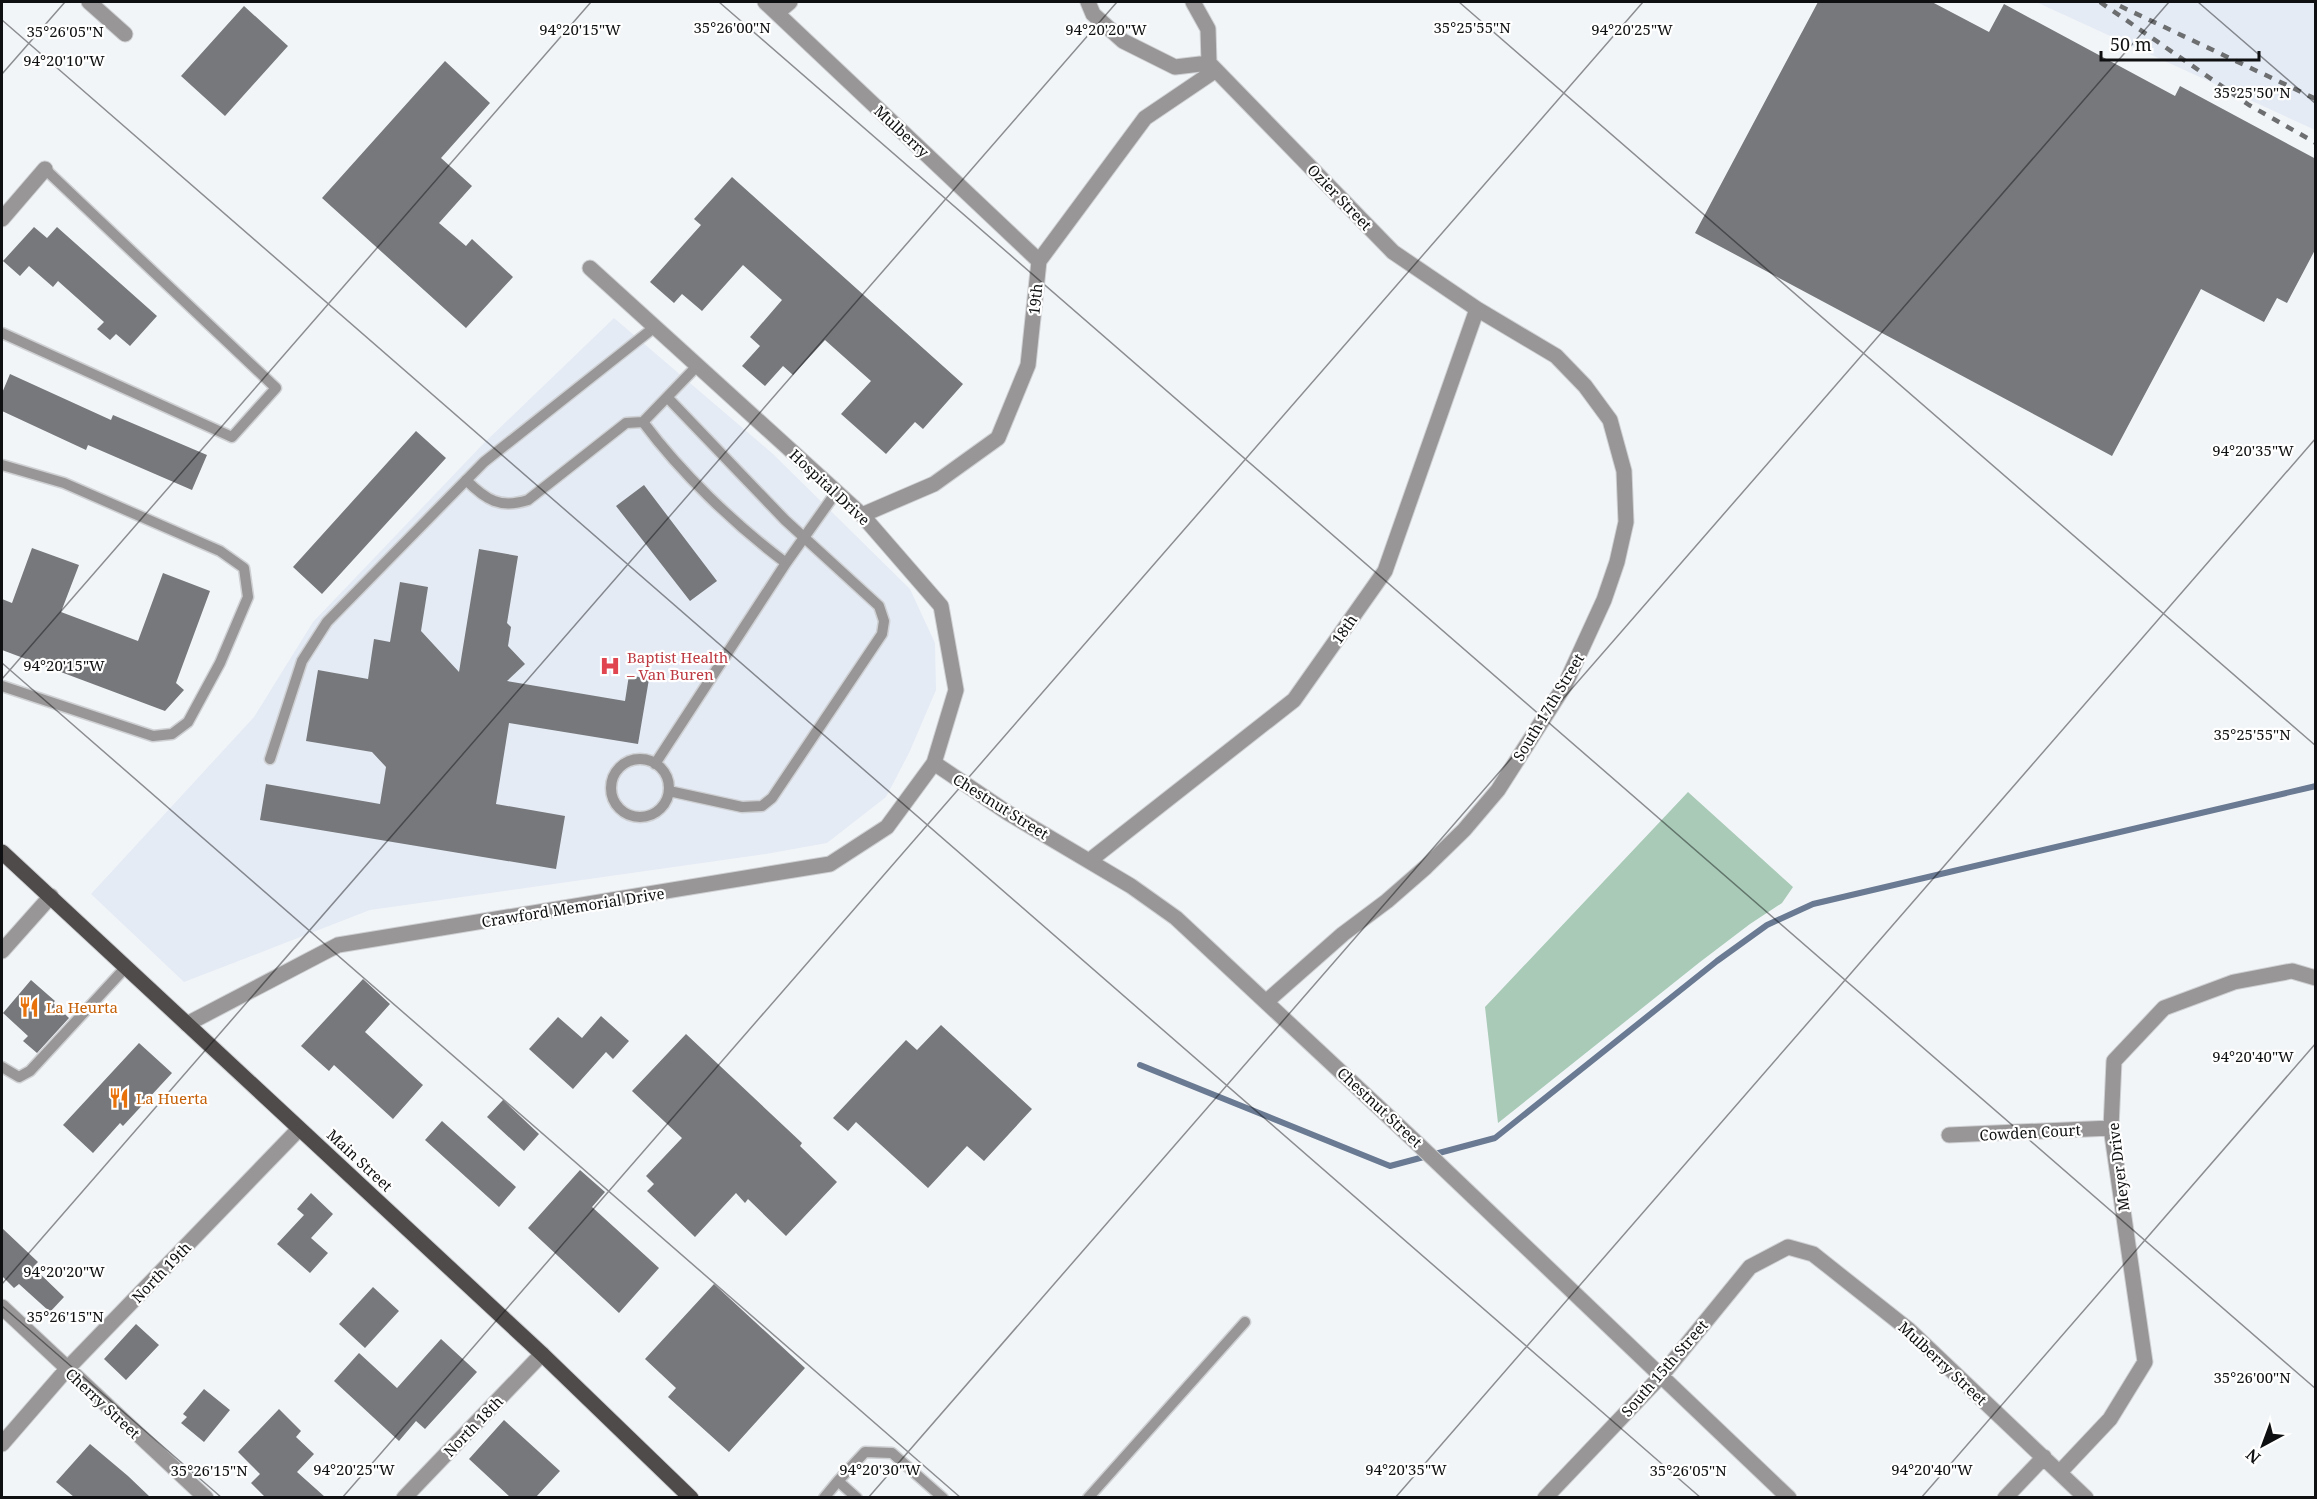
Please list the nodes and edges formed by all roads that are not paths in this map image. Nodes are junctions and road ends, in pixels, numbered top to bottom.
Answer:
1 (89, 2) edge
2 (765, 2) edge
3 (790, 2) edge
4 (1088, 2) edge
5 (1192, 2) edge
6 (777, 13) junction
7 (125, 34) dead end
8 (1213, 67) junction
9 (45, 169) joint
10 (2, 219) edge
11 (1039, 261) junction
12 (590, 268) dead end
13 (1476, 309) junction
14 (656, 326) junction
15 (2, 333) edge
16 (698, 365) junction
17 (667, 397) junction
18 (643, 422) junction
19 (2, 465) edge
20 (466, 480) junction
21 (837, 491) junction
22 (862, 515) junction
23 (804, 537) junction
24 (786, 562) junction
25 (2, 686) edge
26 (270, 759) dead end
27 (934, 763) junction
28 (655, 764) junction
29 (669, 791) junction
30 (2, 852) edge
31 (1089, 861) junction
32 (51, 896) junction
33 (2, 951) edge
34 (126, 967) junction
35 (2316, 978) edge
36 (1266, 1000) junction
37 (187, 1024) junction
38 (2, 1067) edge
39 (2111, 1128) junction
40 (299, 1129) junction
41 (1949, 1136) dead end
42 (1788, 1247) joint
43 (2, 1307) edge
44 (1245, 1322) dead end
45 (542, 1354) junction
46 (67, 1369) junction
47 (1661, 1376) junction
48 (2, 1444) edge
49 (2043, 1457) junction
50 (2060, 1472) junction
51 (838, 1481) junction
52 (206, 1497) edge
53 (404, 1497) edge
54 (691, 1497) edge
55 (824, 1497) edge
56 (857, 1497) edge
57 (943, 1497) edge
58 (1088, 1497) edge
59 (1545, 1497) edge
60 (1789, 1497) edge
61 (2005, 1497) edge
62 (2086, 1497) edge

1 - 7 street
2 - 6 street, Mulberry
3 - 6 street
4 - 8 street
5 - 8 street
6 - 11 street, Mulberry
8 - 11 street
8 - 13 street, Ozier Street
9 - 10 street
9 - 15 lane
11 - 22 street, 19th
12 - 14 street, Hospital Drive
13 - 31 street, 18th
13 - 36 street, South 17th Street
14 - 16 street, Hospital Drive
14 - 20 lane
16 - 17 lane
16 - 21 street, Hospital Drive
17 - 18 lane
17 - 23 lane
18 - 20 lane
18 - 24 lane
19 - 25 lane
20 - 26 lane
21 - 22 street, Hospital Drive
21 - 23 lane
22 - 27 street, Hospital Drive
23 - 24 lane
23 - 29 lane
24 - 28 lane
27 - 31 street, Chestnut Street
27 - 37 street, Crawford Memorial Drive
28 - 29 lane
28 - 29 lane
30 - 32 main road, Main Street
31 - 36 street, Chestnut Street
32 - 33 street
32 - 34 main road, Main Street
34 - 37 main road, Main Street
34 - 38 lane
35 - 39 street, Meyer Drive
36 - 47 street, Chestnut Street
37 - 40 main road, Main Street
39 - 41 street, Cowden Court
39 - 50 street, Meyer Drive
40 - 45 main road, Main Street
40 - 46 street, North 19th
42 - 47 street, South 15th Street
42 - 49 street, Mulberry Street
43 - 46 street, Cherry Street
44 - 58 lane
45 - 53 street, North 18th
45 - 54 main road, Main Street
46 - 48 street, North 19th
46 - 52 street, Cherry Street
47 - 59 street, South 15th Street
47 - 60 street, Chestnut Street
49 - 50 street, Mulberry Street
49 - 61 street
50 - 62 street, Mulberry Street
51 - 55 lane
51 - 56 lane
51 - 57 lane

